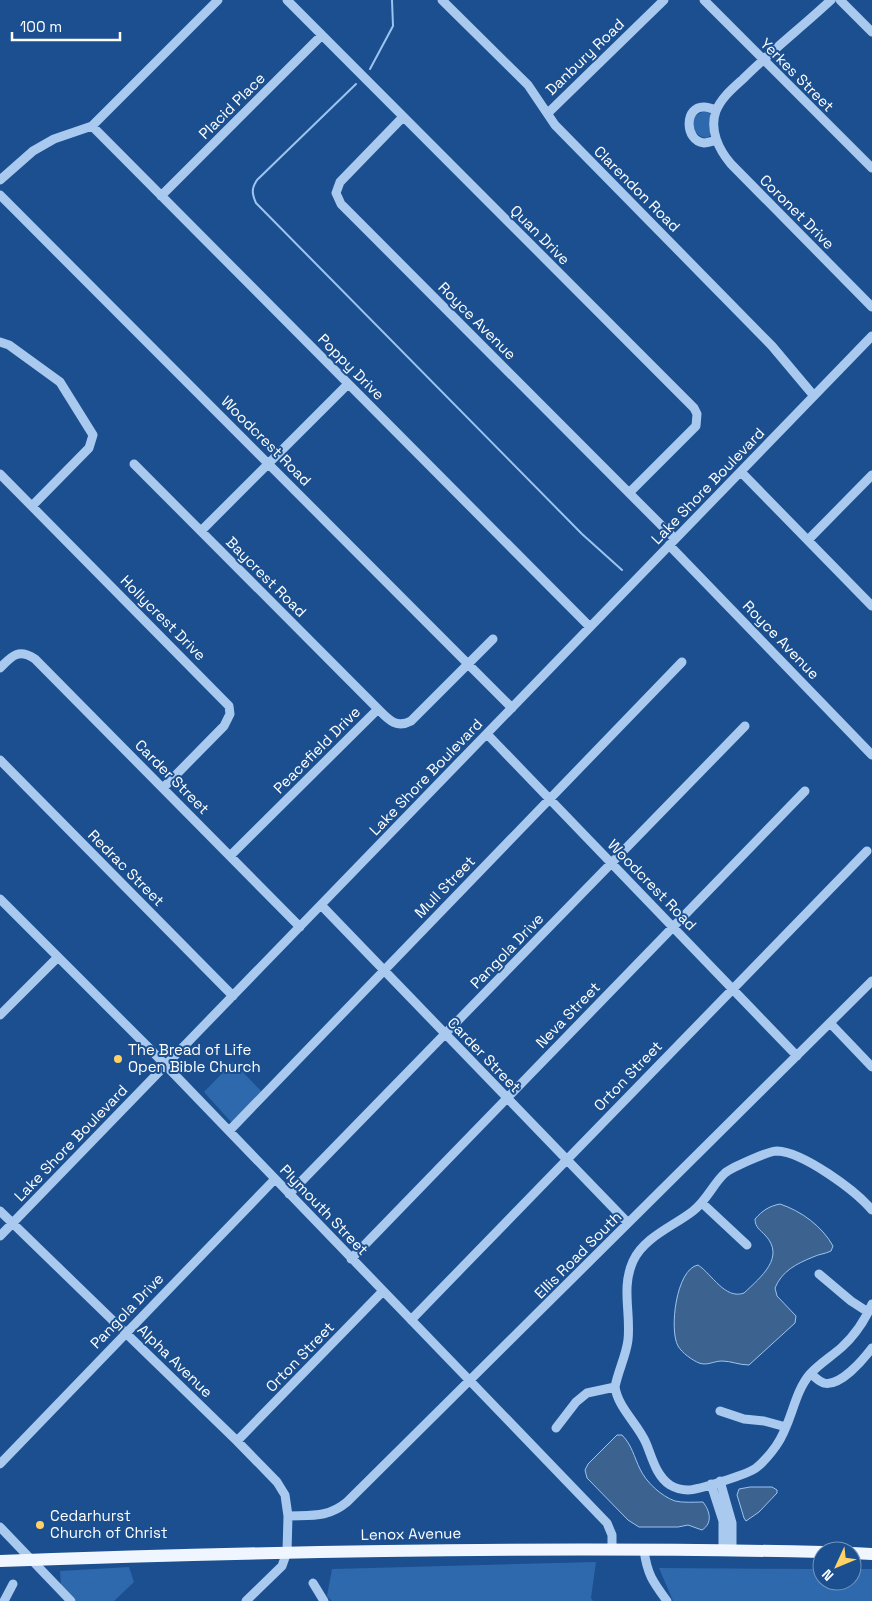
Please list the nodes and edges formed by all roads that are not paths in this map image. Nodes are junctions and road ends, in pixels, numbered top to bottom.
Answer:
1 (218, 0) edge
2 (287, 0) edge
3 (442, 0) edge
4 (664, 0) edge
5 (704, 0) edge
6 (832, 0) edge
7 (840, 0) edge
8 (872, 32) edge
9 (322, 35) junction
10 (762, 60) junction
11 (716, 110) junction
12 (548, 113) junction
13 (403, 117) junction
14 (92, 126) junction
15 (716, 140) junction
16 (872, 168) edge
17 (0, 180) edge
18 (0, 195) edge
19 (161, 196) junction
20 (872, 307) edge
21 (872, 336) edge
22 (0, 342) edge
23 (348, 384) junction
24 (814, 396) junction
25 (268, 463) junction
26 (134, 464) dead end
27 (740, 472) junction
28 (0, 474) edge
29 (872, 475) edge
30 (629, 493) junction
31 (32, 506) junction
32 (201, 531) junction
33 (808, 540) junction
34 (672, 542) junction
35 (872, 606) edge
36 (590, 627) junction
37 (493, 639) dead end
38 (682, 662) dead end
39 (468, 664) junction
40 (0, 668) edge
41 (512, 708) junction
42 (378, 709) junction
43 (745, 726) dead end
44 (486, 734) junction
45 (872, 755) edge
46 (0, 760) edge
47 (163, 788) junction
48 (806, 791) dead end
49 (549, 798) junction
50 (866, 851) dead end
51 (230, 856) junction
52 (611, 862) junction
53 (0, 899) edge
54 (321, 905) junction
55 (300, 927) junction
56 (673, 927) junction
57 (58, 957) junction
58 (383, 971) junction
59 (872, 981) edge
60 (732, 988) junction
61 (233, 996) junction
62 (0, 1015) edge
63 (830, 1023) junction
64 (446, 1034) junction
65 (797, 1056) junction
66 (166, 1066) junction
67 (872, 1067) edge
68 (507, 1098) junction
69 (228, 1131) junction
70 (566, 1160) junction
71 (275, 1179) junction
72 (289, 1194) junction
73 (702, 1203) junction
74 (872, 1210) edge
75 (0, 1211) edge
76 (13, 1223) junction
77 (628, 1224) junction
78 (0, 1236) edge
79 (747, 1245) dead end
80 (351, 1259) junction
81 (819, 1274) dead end
82 (383, 1291) junction
83 (870, 1308) edge
84 (411, 1320) junction
85 (126, 1332) junction
86 (872, 1348) edge
87 (811, 1374) junction
88 (470, 1381) junction
89 (615, 1387) junction
90 (720, 1411) dead end
91 (786, 1427) junction
92 (556, 1428) dead end
93 (237, 1441) junction
94 (0, 1464) edge
95 (716, 1482) junction
96 (288, 1516) junction
97 (0, 1527) edge
98 (612, 1550) junction
99 (644, 1550) junction
100 (727, 1550) junction
101 (287, 1552) junction
102 (812, 1552) edge
103 (32, 1560) junction
104 (0, 1561) edge
105 (313, 1583) dead end
106 (13, 1584) dead end
107 (4, 1601) edge
108 (71, 1601) edge
109 (246, 1601) edge
110 (324, 1601) edge
111 (667, 1601) edge

1 - 14 street
2 - 9 street, Quan Drive
3 - 12 street, Clarendon Road
4 - 12 street, Danbury Road
5 - 10 street, Yerkes Street
6 - 10 street
7 - 8 street
9 - 13 street, Quan Drive
9 - 19 street, Placid Place
10 - 11 street
10 - 16 street, Yerkes Street
11 - 15 street, Coronet Drive
11 - 15 street
12 - 24 street, Clarendon Road
13 - 30 street, Royce Avenue
13 - 30 street, Quan Drive
14 - 17 street
14 - 19 street, Poppy Drive
15 - 20 street, Coronet Drive
18 - 25 street, Woodcrest Road
19 - 23 street, Poppy Drive
21 - 24 street, Lake Shore Boulevard
22 - 31 street
23 - 25 street
23 - 36 street, Poppy Drive
24 - 27 street, Lake Shore Boulevard
25 - 32 street
25 - 39 street, Woodcrest Road
26 - 32 street, Baycrest Road
27 - 33 street
27 - 34 street, Lake Shore Boulevard
28 - 31 street, Hollycrest Drive
29 - 33 street
30 - 34 street, Royce Avenue
31 - 47 street, Hollycrest Drive
32 - 42 street, Baycrest Road
33 - 35 street
34 - 36 street, Lake Shore Boulevard
34 - 45 street, Royce Avenue
36 - 41 street, Lake Shore Boulevard
37 - 39 street, Peacefield Drive
38 - 49 street, Mull Street
39 - 41 street, Woodcrest Road
39 - 42 street, Peacefield Drive
40 - 47 street, Carder Street
41 - 44 street, Lake Shore Boulevard
42 - 51 street, Peacefield Drive
43 - 52 street, Pangola Drive
44 - 49 street, Woodcrest Road
44 - 54 street, Lake Shore Boulevard
46 - 61 street, Redrac Street
47 - 51 street, Carder Street
48 - 56 street, Neva Street
49 - 52 street, Woodcrest Road
49 - 58 street, Mull Street
50 - 60 street, Orton Street
51 - 55 street, Carder Street
52 - 56 street, Woodcrest Road
52 - 64 street, Pangola Drive
53 - 57 street, Plymouth Street
54 - 55 street, Lake Shore Boulevard
54 - 58 street, Carder Street
55 - 61 street, Lake Shore Boulevard
56 - 60 street, Woodcrest Road
56 - 68 street, Neva Street
57 - 62 street
57 - 66 street, Plymouth Street
58 - 64 street, Carder Street
58 - 69 street, Mull Street
59 - 63 street, Ellis Road South
60 - 65 street, Woodcrest Road
60 - 70 street, Orton Street
61 - 66 street, Lake Shore Boulevard
63 - 65 street, Ellis Road South
63 - 67 street
64 - 68 street, Carder Street
64 - 72 street, Pangola Drive
65 - 77 street, Ellis Road South
66 - 69 street, Plymouth Street
66 - 76 street, Lake Shore Boulevard
68 - 70 street, Carder Street
68 - 80 street, Neva Street
69 - 71 street, Plymouth Street
70 - 77 street, Carder Street
70 - 84 street, Orton Street
71 - 72 street, Plymouth Street
71 - 85 street, Pangola Drive
72 - 80 street, Plymouth Street
73 - 74 street
73 - 79 street
73 - 89 street
75 - 76 street, Alpha Avenue
76 - 78 street, Lake Shore Boulevard
76 - 85 street, Alpha Avenue
77 - 88 street, Ellis Road South
80 - 82 street, Plymouth Street
81 - 83 street
82 - 84 street, Plymouth Street
82 - 93 street, Orton Street
83 - 87 street
84 - 88 street, Plymouth Street
85 - 93 street, Alpha Avenue
85 - 94 street, Pangola Drive
86 - 87 street
87 - 91 street
88 - 96 street, Ellis Road South
88 - 98 street, Plymouth Street
89 - 92 street
89 - 95 street
90 - 91 street
91 - 95 street
93 - 96 street, Alpha Avenue
95 - 100 street
96 - 101 street, Alpha Avenue
97 - 103 street
98 - 99 main road, Lenox Avenue
98 - 101 main road, Lenox Avenue
99 - 100 main road, Lenox Avenue
99 - 111 street
100 - 102 main road, Lenox Avenue
101 - 103 main road, Lenox Avenue
101 - 109 street
103 - 104 main road, Lenox Avenue
103 - 108 street
105 - 110 street
106 - 107 street

